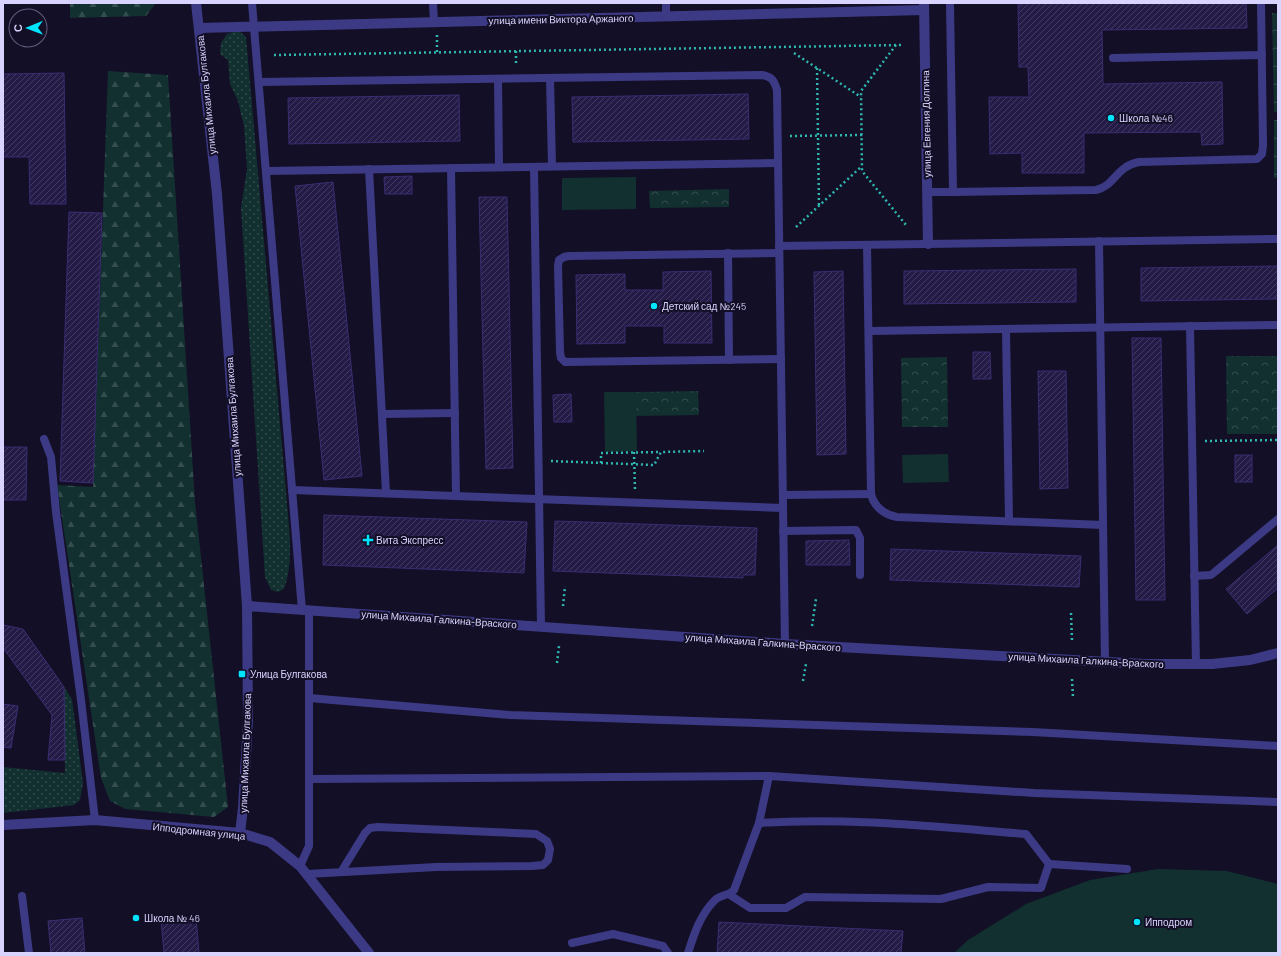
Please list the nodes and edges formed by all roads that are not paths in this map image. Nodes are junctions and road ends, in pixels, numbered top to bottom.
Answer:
1 (196, 3) edge
2 (252, 3) edge
3 (433, 3) edge
4 (666, 3) edge
5 (950, 3) edge
6 (1261, 3) edge
7 (924, 6) edge
8 (666, 16) junction
9 (254, 27) junction
10 (435, 27) junction
11 (199, 28) junction
12 (1262, 55) junction
13 (1112, 58) dead end
14 (550, 78) junction
15 (498, 79) junction
16 (259, 82) junction
17 (778, 163) junction
18 (552, 166) junction
19 (499, 167) junction
20 (534, 167) junction
21 (451, 168) junction
22 (369, 169) junction
23 (266, 171) junction
24 (928, 192) junction
25 (953, 192) junction
26 (1278, 239) edge
27 (1099, 241) junction
28 (928, 244) junction
29 (867, 245) junction
30 (779, 249) junction
31 (728, 253) junction
32 (1278, 325) edge
33 (1190, 326) junction
34 (1100, 328) junction
35 (1006, 329) junction
36 (869, 331) junction
37 (781, 359) junction
38 (729, 360) junction
39 (455, 413) junction
40 (382, 414) junction
41 (44, 439) dead end
42 (292, 490) junction
43 (386, 493) junction
44 (871, 494) junction
45 (783, 495) junction
46 (456, 496) junction
47 (539, 499) junction
48 (783, 508) junction
49 (1278, 519) edge
50 (1009, 521) junction
51 (1103, 525) junction
52 (783, 531) junction
53 (860, 575) dead end
54 (1194, 576) junction
55 (247, 606) junction
56 (306, 610) junction
57 (541, 626) junction
58 (785, 644) junction
59 (1278, 653) edge
60 (1105, 662) junction
61 (1196, 664) junction
62 (309, 698) junction
63 (1278, 746) edge
64 (769, 776) junction
65 (309, 779) junction
66 (1278, 802) edge
67 (95, 820) junction
68 (759, 823) junction
69 (3, 825) edge
70 (240, 833) junction
71 (1049, 864) junction
72 (300, 866) junction
73 (1127, 869) dead end
74 (341, 872) junction
75 (307, 874) junction
76 (730, 895) junction
77 (22, 896) dead end
78 (572, 943) dead end
79 (29, 953) edge
80 (369, 953) edge
81 (668, 953) edge
82 (688, 953) edge

1 - 11 street, улица Михаила Булгакова
2 - 9 lane
3 - 10 lane
4 - 8 lane
5 - 25 lane
6 - 12 lane
7 - 8 street, улица имени Виктора Аржаного
7 - 24 street, улица Евгения Долгина
8 - 10 street, улица имени Виктора Аржаного
9 - 10 street, улица имени Виктора Аржаного
9 - 11 street, улица имени Виктора Аржаного
9 - 16 lane
11 - 55 street, улица Михаила Булгакова
12 - 13 lane
12 - 25 lane
14 - 15 lane
14 - 17 lane
14 - 18 lane
15 - 16 lane
15 - 19 lane
16 - 23 lane
17 - 18 lane
17 - 30 lane
18 - 20 lane
19 - 20 lane
19 - 21 lane
20 - 47 lane
21 - 22 lane
21 - 39 lane
22 - 23 lane
22 - 40 lane
23 - 42 lane
24 - 25 lane
24 - 28 street, улица Евгения Долгина
26 - 27 lane
27 - 28 lane
27 - 34 lane
28 - 29 lane
29 - 30 lane
29 - 36 lane
30 - 31 lane
30 - 37 lane
31 - 38 lane
31 - 38 lane
32 - 33 lane
33 - 34 lane
33 - 54 lane
34 - 35 lane
34 - 51 lane
35 - 36 lane
35 - 50 lane
36 - 44 lane
37 - 38 lane
37 - 45 lane
39 - 40 lane
39 - 46 lane
40 - 43 lane
41 - 67 lane
42 - 43 lane
42 - 56 lane
43 - 46 lane
44 - 45 lane
44 - 50 lane
45 - 48 lane
46 - 47 lane
47 - 48 lane
47 - 57 lane
48 - 52 lane
49 - 54 lane
50 - 51 lane
51 - 60 lane
52 - 53 lane
52 - 58 lane
54 - 61 lane
55 - 56 street, улица Михаила Галкина-Враского
55 - 70 street, улица Михаила Булгакова
56 - 57 street, улица Михаила Галкина-Враского
56 - 62 lane
57 - 58 street, улица Михаила Галкина-Враского
58 - 60 street, улица Михаила Галкина-Враского
59 - 61 street, улица Михаила Галкина-Враского
60 - 61 street, улица Михаила Галкина-Враского
62 - 63 lane
62 - 65 lane
64 - 65 lane
64 - 66 lane
64 - 68 lane
65 - 72 lane
67 - 69 street, Ипподромная улица
67 - 70 street, Ипподромная улица
68 - 71 lane
68 - 76 lane
70 - 72 street, Ипподромная улица
71 - 73 lane
71 - 76 lane
72 - 75 street, Ипподромная улица
74 - 74 lane
74 - 75 lane
75 - 80 street, Ипподромная улица
76 - 82 lane
77 - 79 lane
78 - 81 lane

